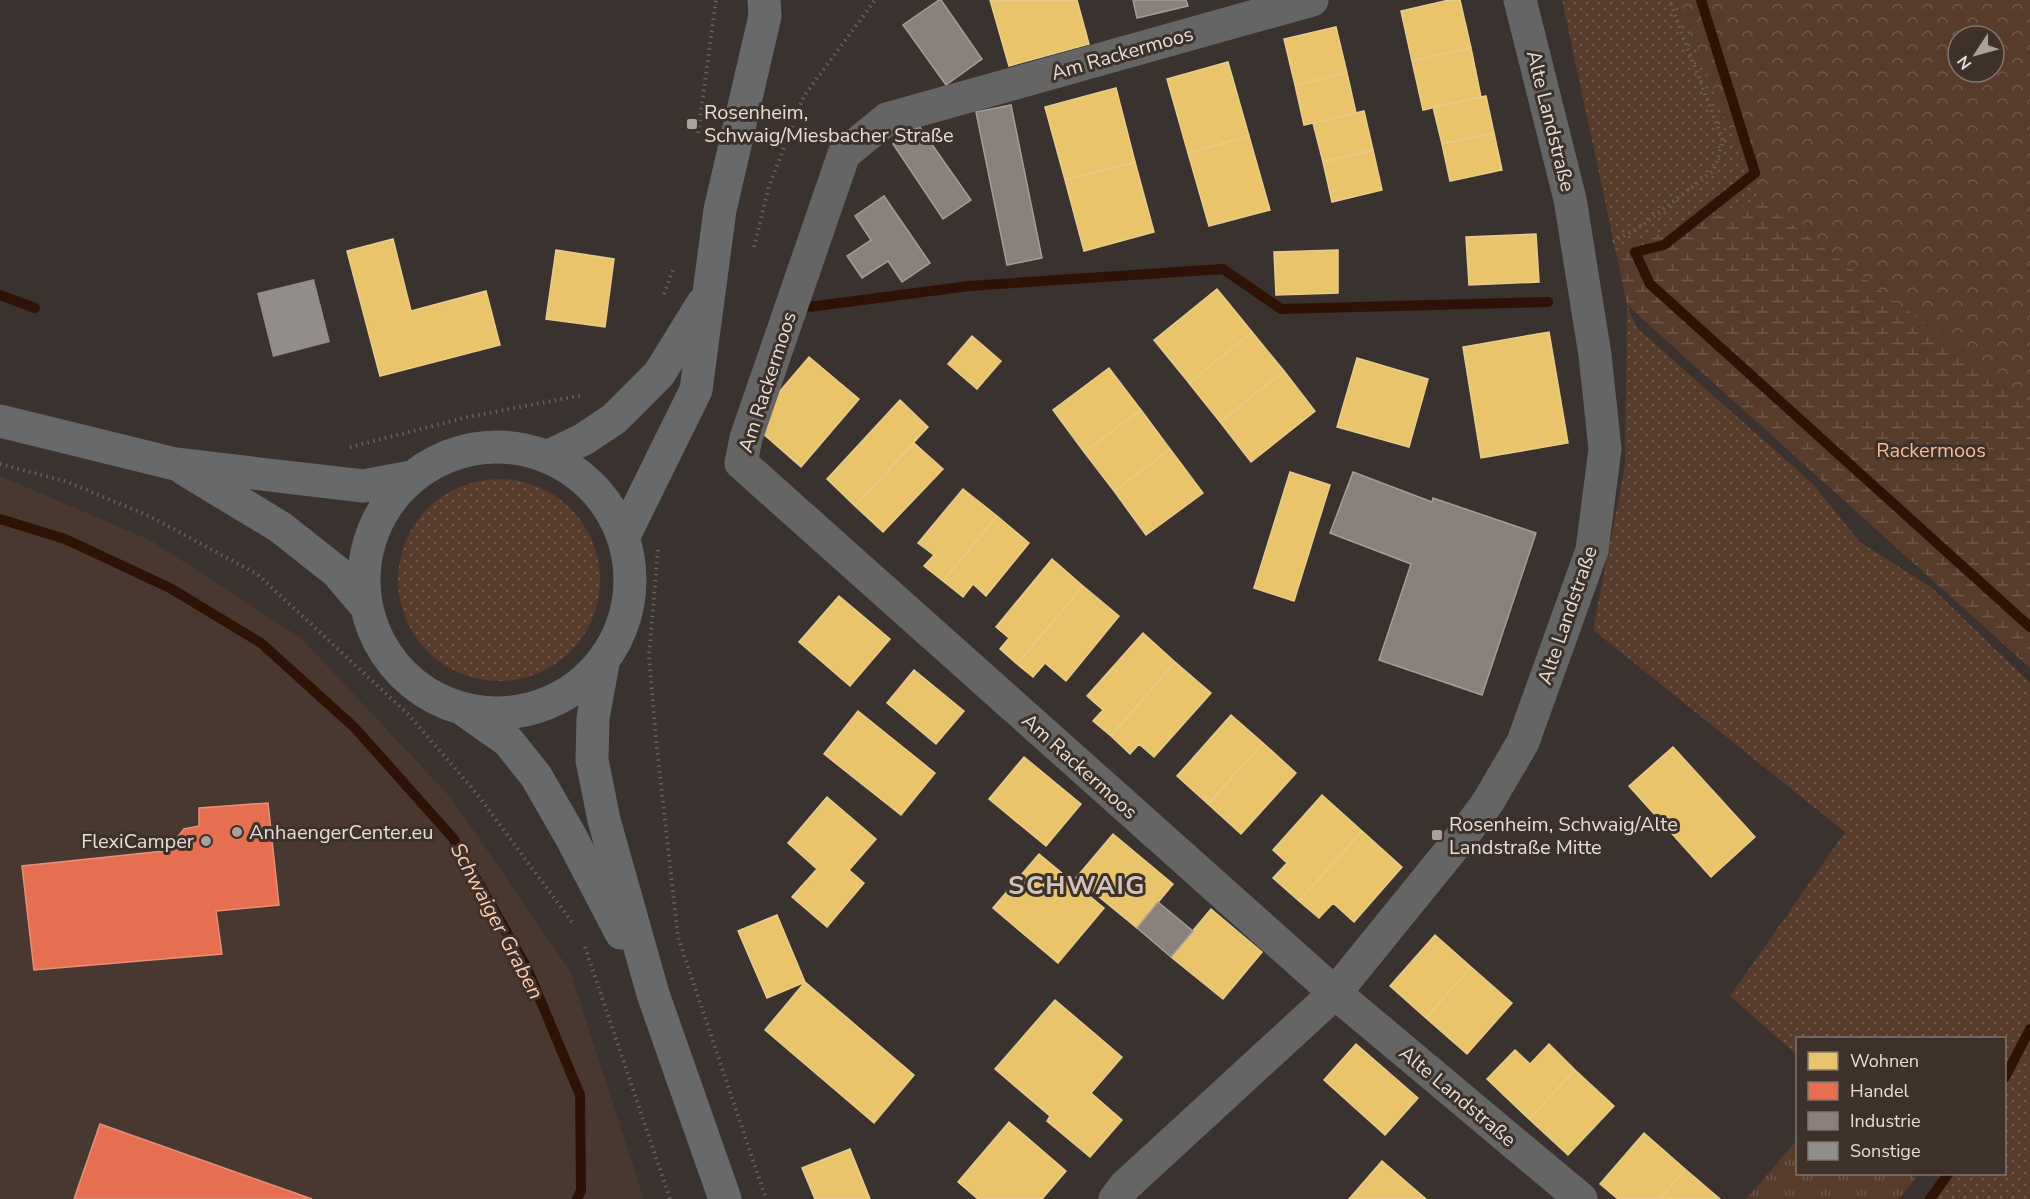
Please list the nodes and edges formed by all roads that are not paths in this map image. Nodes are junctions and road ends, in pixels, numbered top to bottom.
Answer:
1 (1312, 0) edge
2 (1520, 0) edge
3 (771, 5) edge
4 (708, 293) junction
5 (0, 421) edge
6 (549, 456) junction
7 (175, 464) junction
8 (411, 477) junction
9 (624, 536) junction
10 (365, 605) junction
11 (603, 663) junction
12 (464, 710) junction
13 (1335, 993) junction
14 (653, 994) junction
15 (724, 1199) edge
16 (1115, 1199) edge
17 (1581, 1199) edge

1 - 13 street, Am Rackermoos
2 - 13 street, Alte Landstraße
3 - 4 main road
4 - 6 main road
4 - 9 main road
5 - 7 main road
6 - 8 main road
6 - 9 main road
7 - 8 main road
7 - 10 main road
8 - 10 main road
9 - 11 main road
10 - 12 main road
11 - 12 main road
11 - 14 main road
12 - 14 main road
13 - 16 street, Alte Landstraße
13 - 17 street, Alte Landstraße
14 - 15 main road

